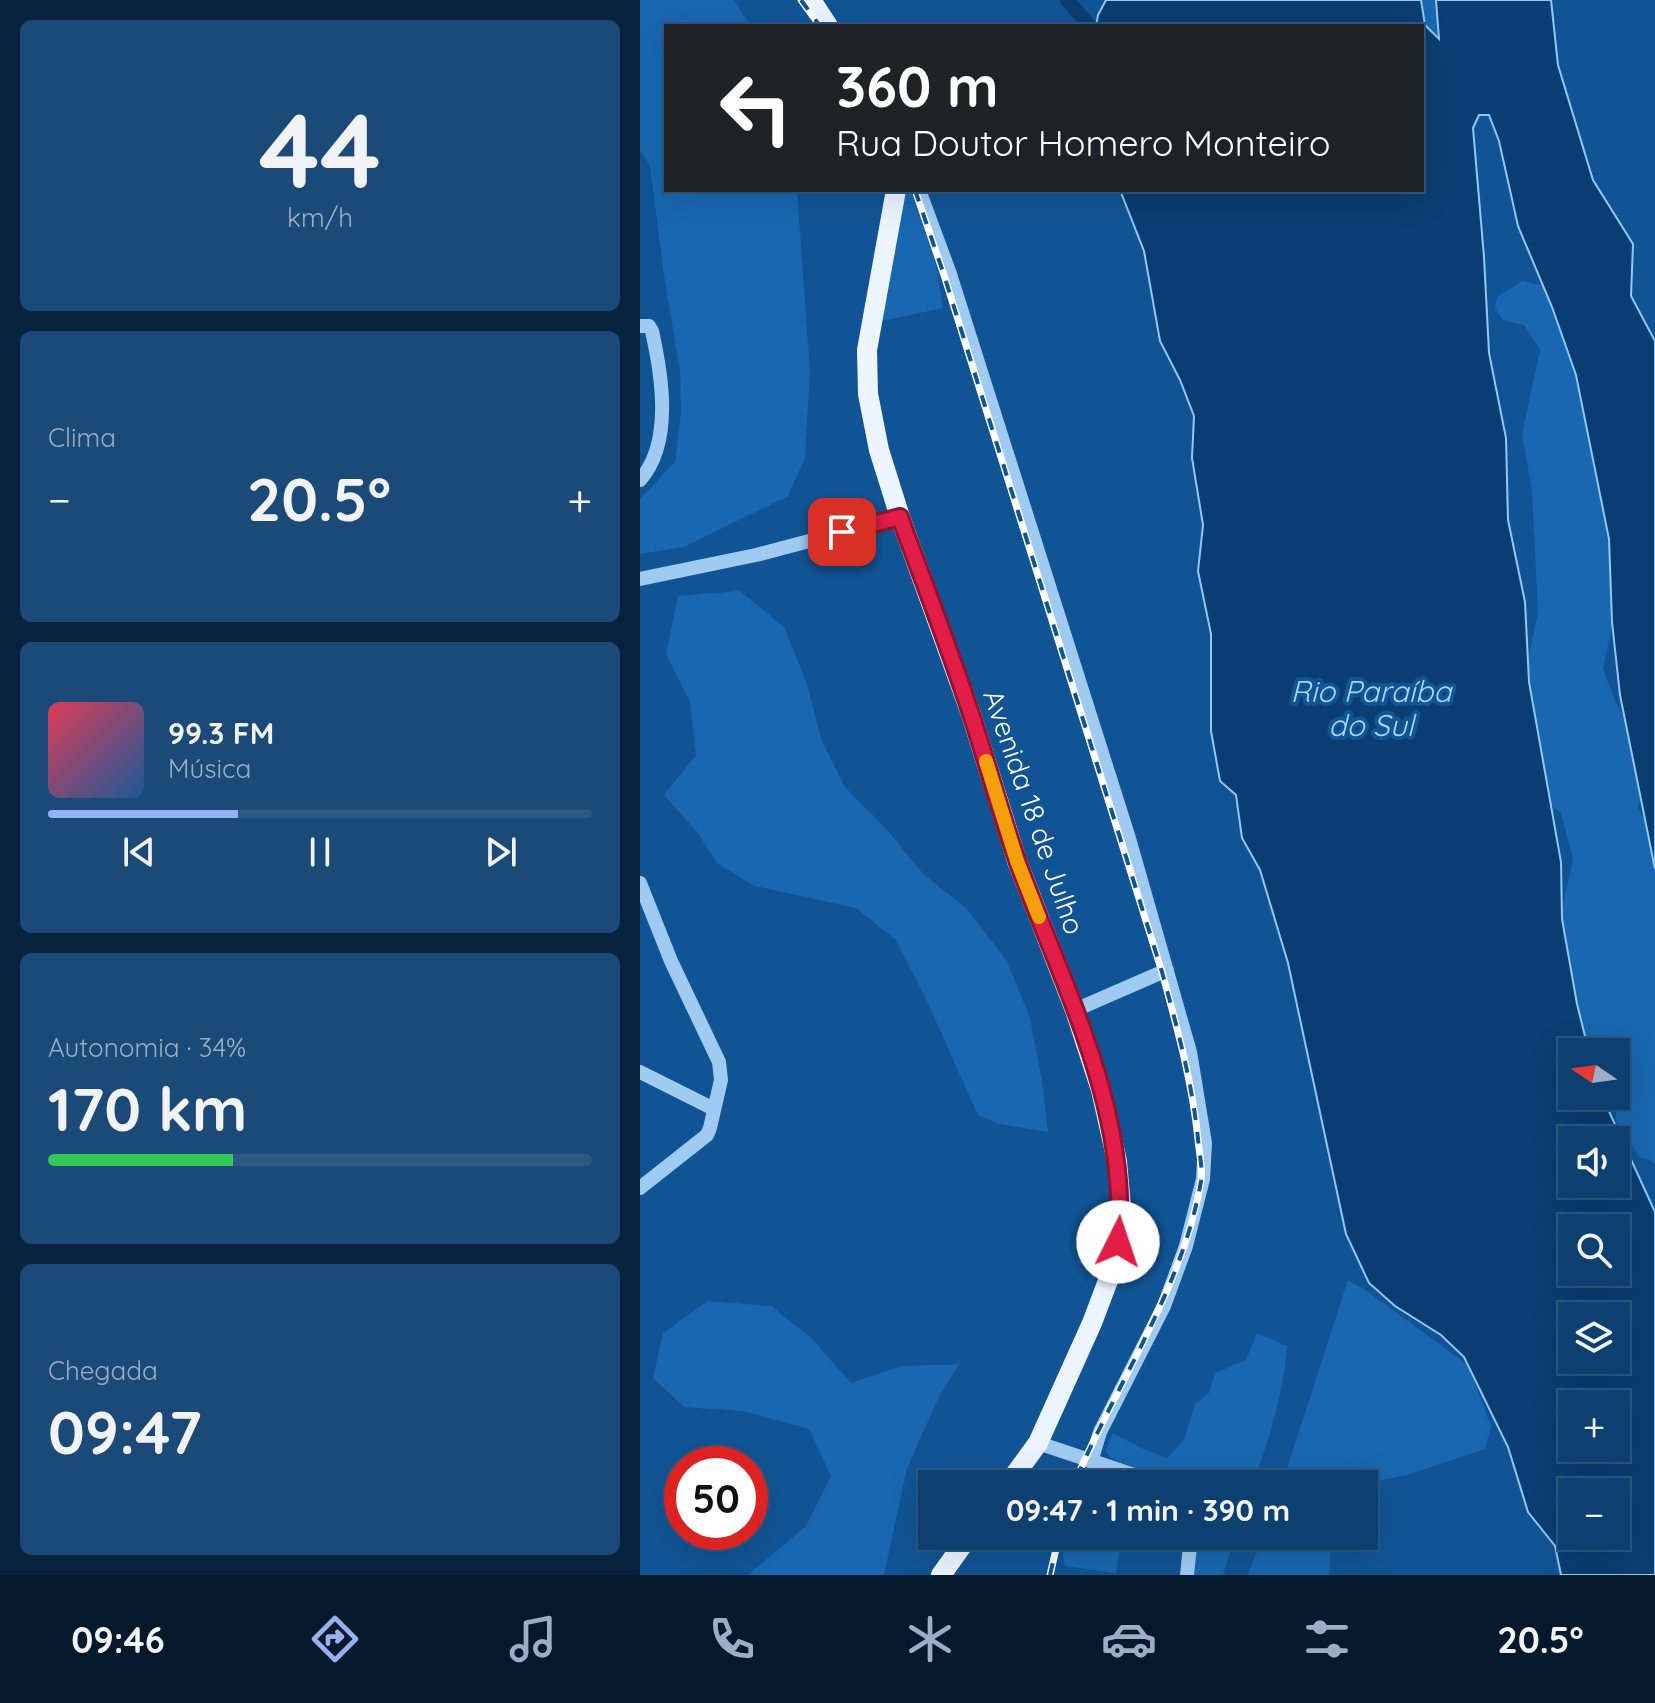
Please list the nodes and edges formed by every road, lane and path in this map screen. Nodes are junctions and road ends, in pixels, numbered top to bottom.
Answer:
1 (811, 0) edge
2 (827, 24) edge
3 (896, 192) edge
4 (920, 192) edge
5 (640, 326) edge
6 (640, 480) edge
7 (900, 517) junction
8 (640, 579) edge
9 (640, 883) edge
10 (1167, 970) junction
11 (1075, 1010) junction
12 (640, 1072) edge
13 (714, 1109) junction
14 (640, 1188) edge
15 (1038, 1443) junction
16 (1091, 1462) junction
17 (1018, 1470) edge
18 (1116, 1470) edge
19 (959, 1550) edge
20 (1190, 1550) edge
21 (941, 1575) edge
22 (1187, 1575) edge

1 - 2 main road
3 - 7 main road, Avenida 18 de Julho
4 - 10 street
5 - 6 street
7 - 8 street
7 - 11 main road, Avenida 18 de Julho
9 - 13 street
10 - 11 street
10 - 16 street
11 - 15 main road, Avenida 18 de Julho
12 - 13 street
13 - 14 street
15 - 16 street
15 - 17 main road, Avenida 18 de Julho
16 - 18 street
19 - 21 main road
20 - 22 street

